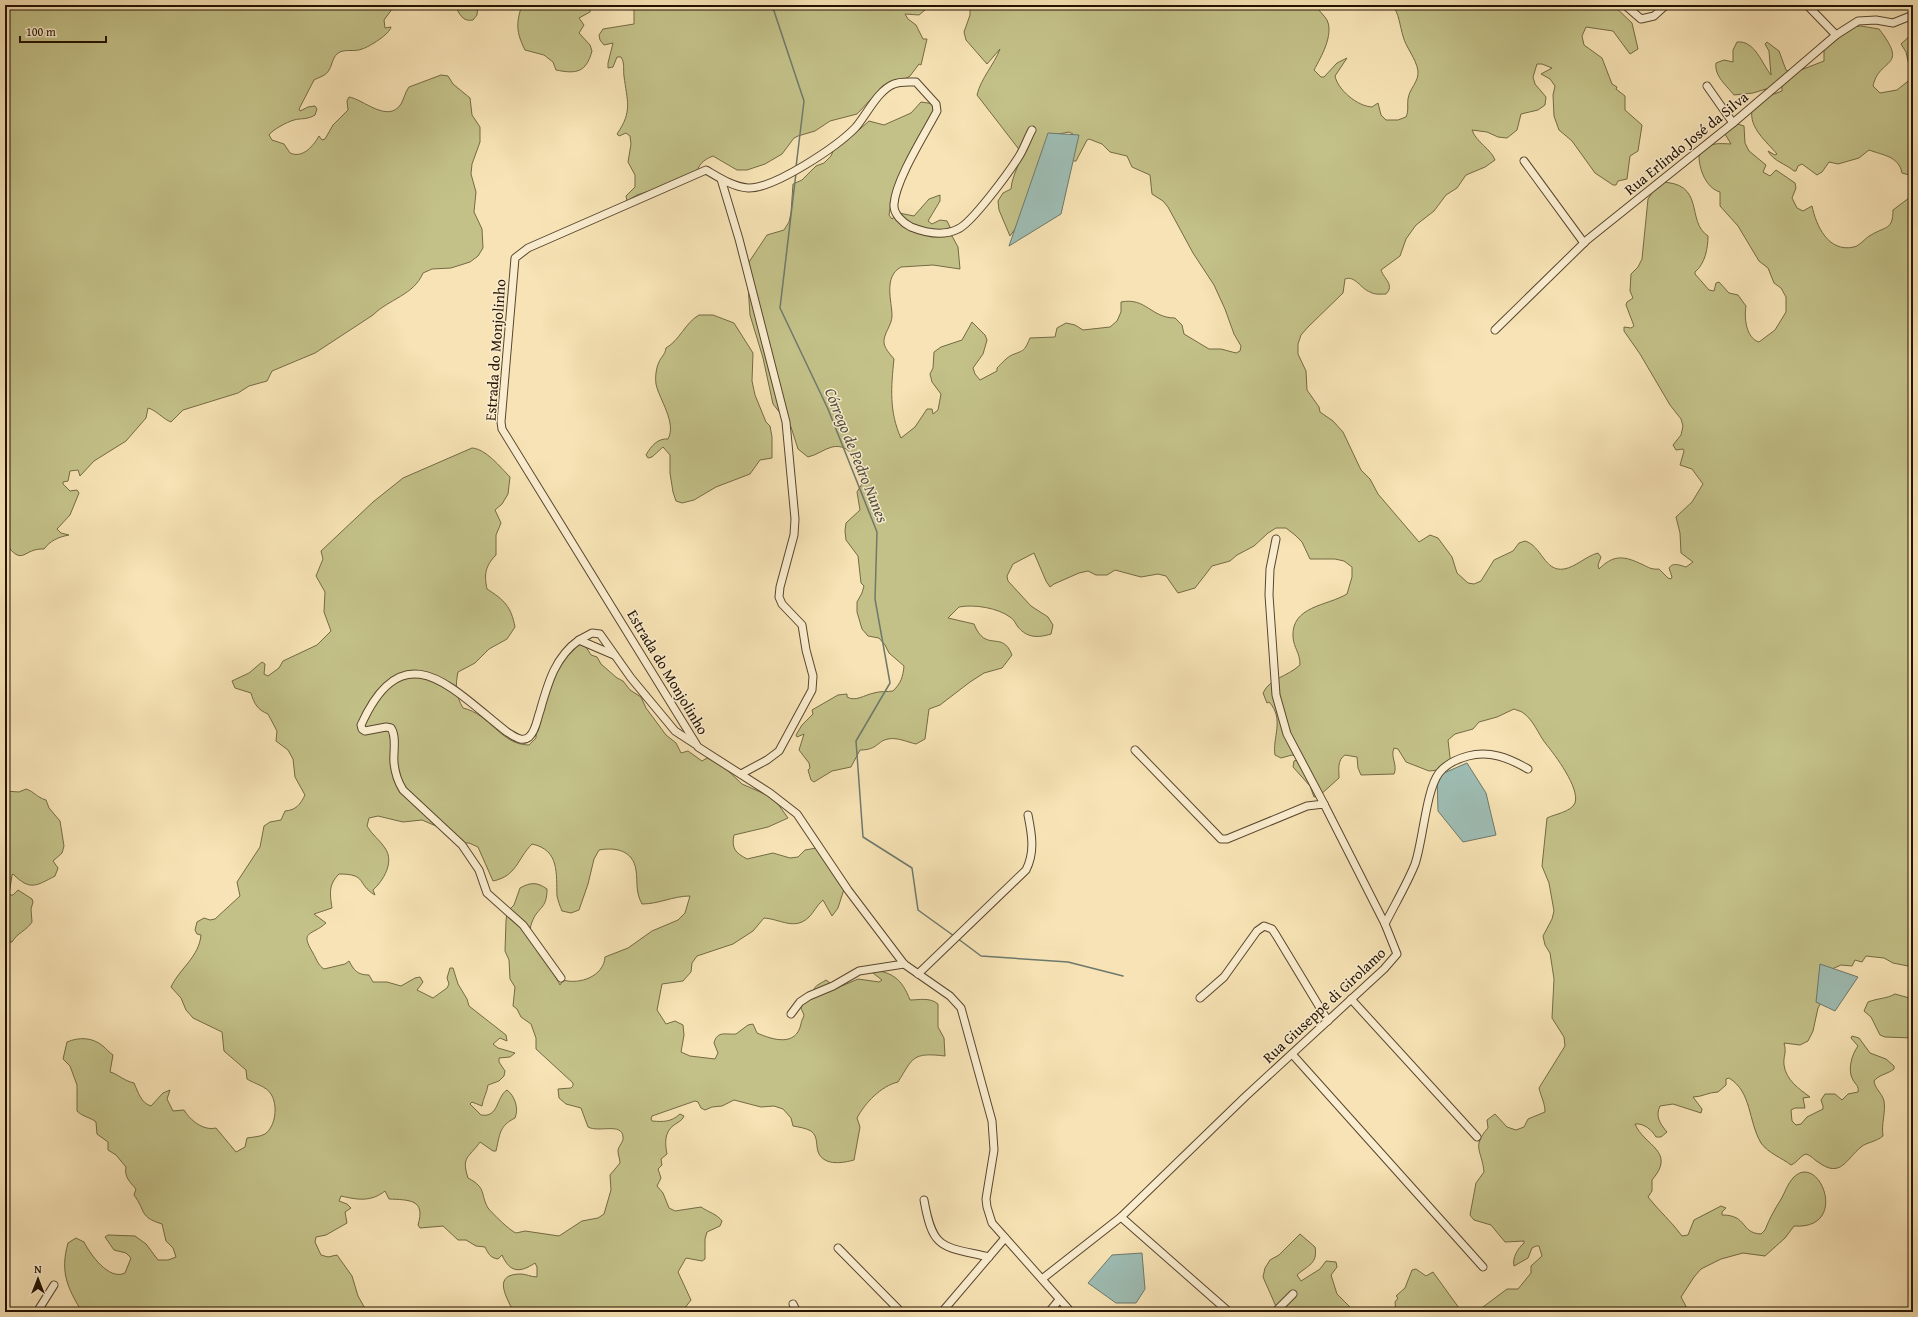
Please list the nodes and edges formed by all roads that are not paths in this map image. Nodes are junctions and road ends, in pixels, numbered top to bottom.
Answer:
1 (1625, 5) edge
2 (1666, 5) edge
3 (1807, 5) edge
4 (1913, 16) edge
5 (1836, 35) junction
6 (1706, 86) dead end
7 (1733, 123) junction
8 (1032, 130) dead end
9 (1524, 161) dead end
10 (721, 179) junction
11 (1584, 243) junction
12 (1495, 330) dead end
13 (1276, 539) dead end
14 (579, 640) junction
15 (614, 655) junction
16 (698, 746) junction
17 (1135, 750) dead end
18 (1528, 769) dead end
19 (741, 774) junction
20 (1324, 804) junction
21 (1028, 815) dead end
22 (1385, 924) junction
23 (904, 964) junction
24 (918, 974) junction
25 (561, 978) dead end
26 (1200, 998) dead end
27 (1351, 999) junction
28 (791, 1014) dead end
29 (1328, 1021) junction
30 (1292, 1054) junction
31 (1477, 1137) dead end
32 (924, 1200) dead end
33 (1121, 1217) junction
34 (1005, 1238) junction
35 (838, 1248) dead end
36 (989, 1257) junction
37 (1483, 1267) dead end
38 (1042, 1279) junction
39 (54, 1285) dead end
40 (1293, 1294) dead end
41 (1059, 1300) junction
42 (793, 1304) dead end
43 (37, 1312) edge
44 (797, 1312) edge
45 (901, 1312) edge
46 (942, 1312) edge
47 (1049, 1312) edge
48 (1071, 1312) edge
49 (1229, 1312) edge
50 (1275, 1312) edge

1 - 2 street
3 - 5 street
4 - 5 street, Rua Erlindo José da Silva
5 - 7 street, Rua Erlindo José da Silva
6 - 7 street
7 - 11 street, Rua Erlindo José da Silva
8 - 10 street
9 - 11 street
10 - 16 street, Estrada do Monjolinho
10 - 19 street
11 - 12 street, Rua Erlindo José da Silva
13 - 20 street, Rua Giuseppe di Girolamo
14 - 15 street
14 - 15 street
14 - 25 street
15 - 16 street
16 - 19 street, Estrada do Monjolinho
17 - 20 street
18 - 22 street
19 - 23 street, Estrada do Monjolinho
20 - 22 street, Rua Giuseppe di Girolamo
21 - 24 street
22 - 27 street, Rua Giuseppe di Girolamo
23 - 24 street, Estrada do Monjolinho
23 - 28 street
24 - 34 street, Estrada do Monjolinho
26 - 29 street
27 - 29 street, Rua Giuseppe di Girolamo
27 - 31 street
29 - 30 street, Rua Giuseppe di Girolamo
30 - 33 street, Rua Giuseppe di Girolamo
30 - 37 street
32 - 36 street
33 - 38 street, Rua Giuseppe di Girolamo
33 - 49 street
34 - 36 street
34 - 38 street, Estrada do Monjolinho
35 - 45 street
36 - 46 street
38 - 41 street, Estrada do Monjolinho
39 - 43 street
40 - 50 street
41 - 47 street
41 - 48 street, Estrada do Monjolinho
42 - 44 street

